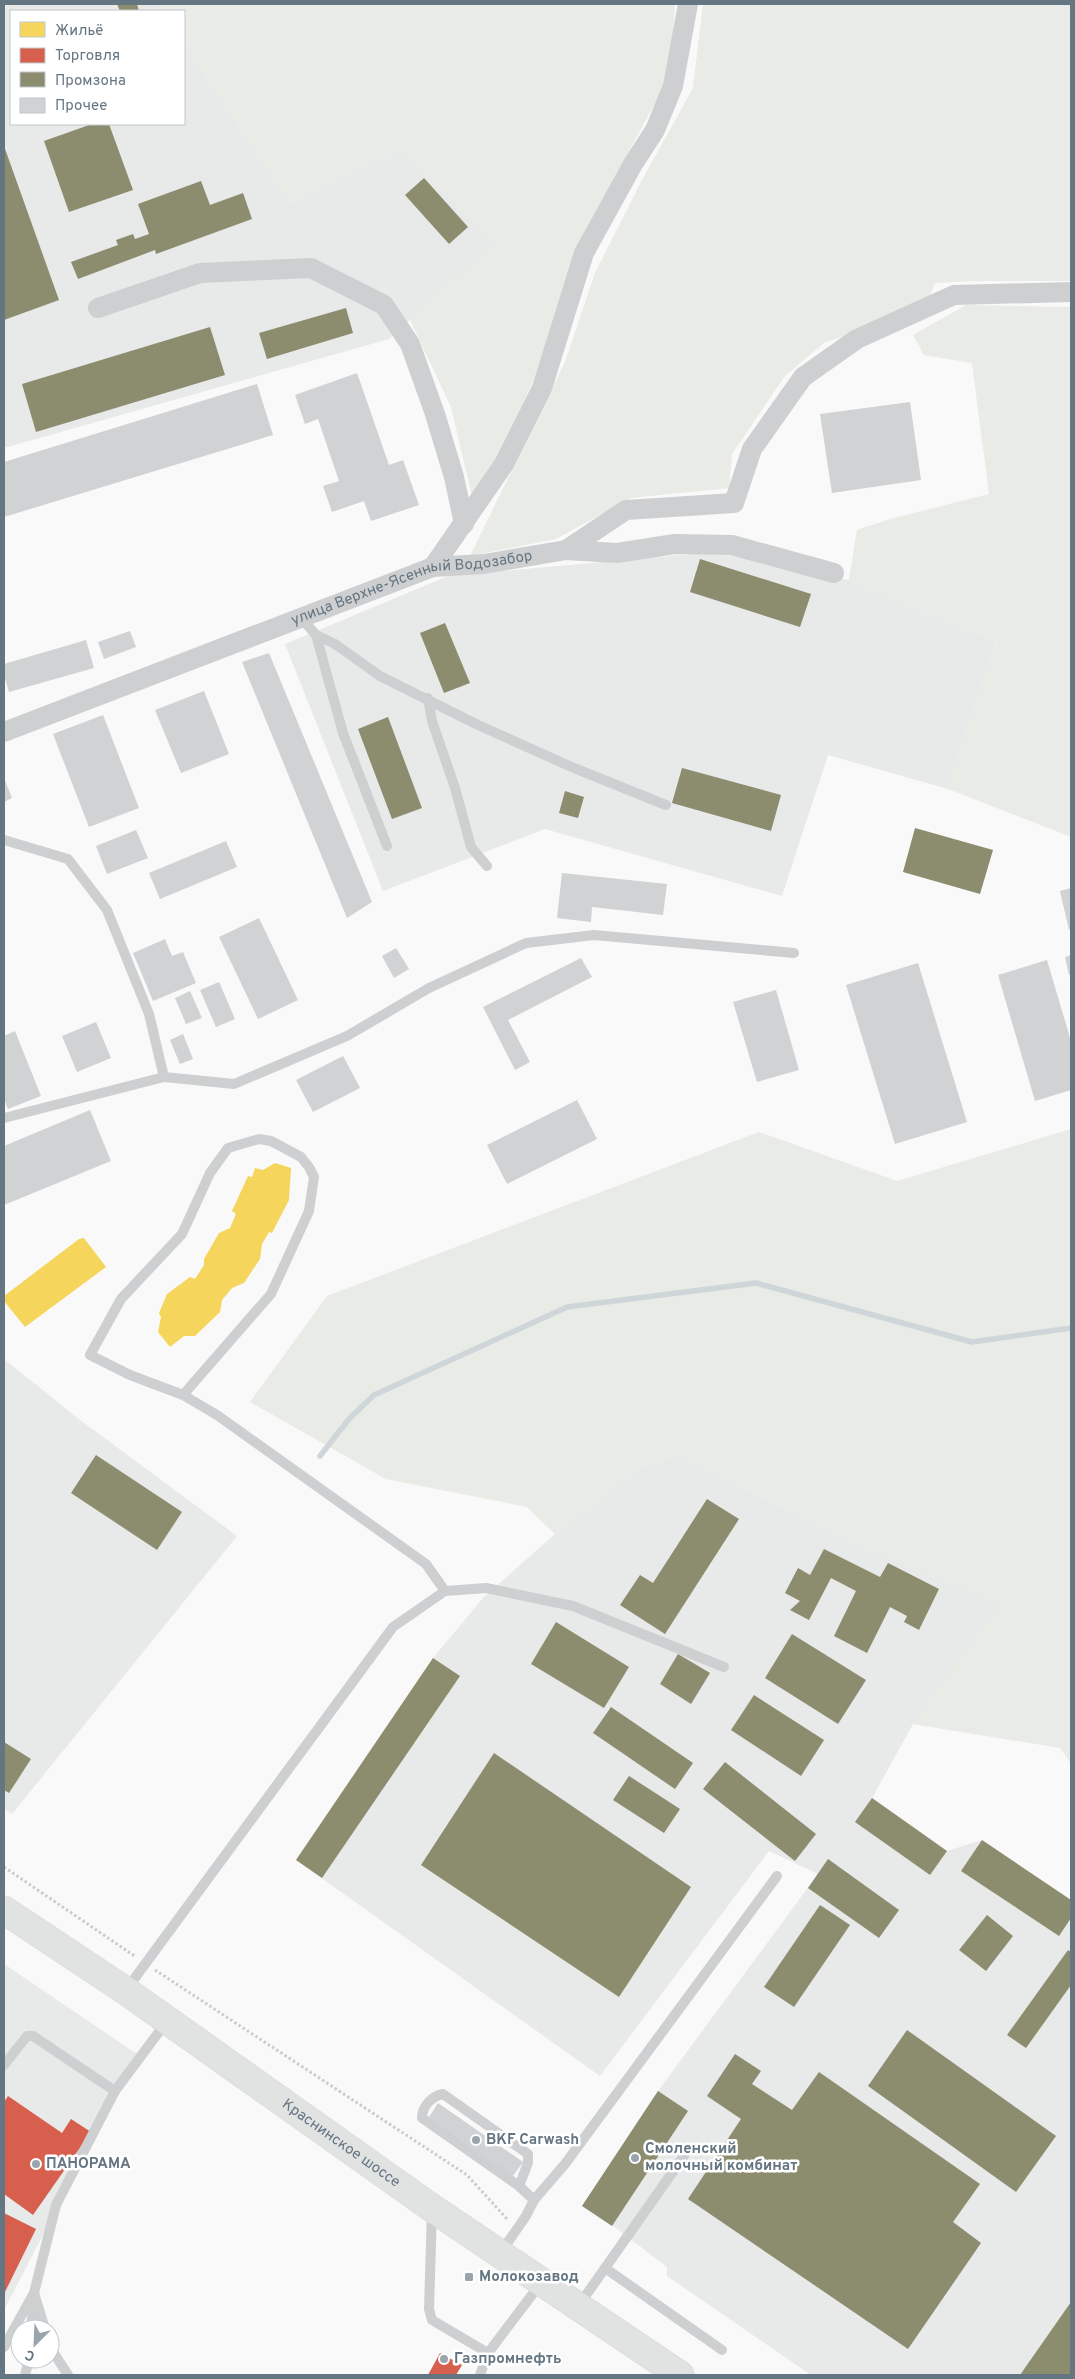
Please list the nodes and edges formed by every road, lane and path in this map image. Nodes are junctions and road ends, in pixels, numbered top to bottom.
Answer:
1 (688, 4) edge
2 (1071, 292) edge
3 (98, 308) dead end
4 (464, 524) junction
5 (566, 550) junction
6 (433, 566) junction
7 (834, 573) dead end
8 (302, 619) junction
9 (316, 635) junction
10 (428, 698) junction
11 (4, 732) edge
12 (666, 805) dead end
13 (4, 840) edge
14 (387, 846) dead end
15 (487, 866) dead end
16 (794, 954) dead end
17 (164, 1077) junction
18 (4, 1118) edge
19 (183, 1395) junction
20 (446, 1592) junction
21 (724, 1666) dead end
22 (4, 1867) edge
23 (777, 1876) dead end
24 (4, 1910) edge
25 (146, 1963) junction
26 (126, 1991) junction
27 (168, 2020) junction
28 (4, 2065) edge
29 (115, 2091) junction
30 (684, 2156) dead end
31 (519, 2186) junction
32 (534, 2200) junction
33 (432, 2208) junction
34 (518, 2227) junction
35 (500, 2253) junction
36 (605, 2268) junction
37 (542, 2282) junction
38 (34, 2293) junction
39 (578, 2306) junction
40 (33, 2319) edge
41 (42, 2319) edge
42 (4, 2347) edge
43 (722, 2350) dead end
44 (488, 2354) junction
45 (60, 2363) edge
46 (68, 2375) edge
47 (480, 2375) edge
48 (680, 2375) edge

1 - 4 street
2 - 5 street
3 - 4 street
4 - 6 street
5 - 6 street, улица Верхне-Ясенный Водозабор
5 - 7 street, улица Верхне-Ясенный Водозабор
6 - 8 street, улица Верхне-Ясенный Водозабор
8 - 9 lane
8 - 11 street, улица Верхне-Ясенный Водозабор
9 - 10 lane
9 - 14 lane
10 - 12 lane
10 - 15 lane
13 - 17 lane
16 - 17 lane
17 - 18 lane
19 - 19 lane
19 - 20 lane
20 - 21 lane
20 - 25 lane
22 - 25 path
23 - 32 lane
24 - 26 main road, Краснинское шоссе
25 - 26 lane
25 - 34 path
26 - 27 main road, Краснинское шоссе
27 - 29 lane
27 - 33 main road, Краснинское шоссе
28 - 29 lane
29 - 38 lane
30 - 36 lane
31 - 31 lane
31 - 32 lane
32 - 34 lane
33 - 35 main road, Краснинское шоссе
33 - 44 lane
34 - 35 lane
35 - 37 main road, Краснинское шоссе
36 - 39 lane
36 - 43 lane
37 - 39 main road, Краснинское шоссе
37 - 44 lane
38 - 40 lane
38 - 41 lane
38 - 42 lane
39 - 48 main road, Краснинское шоссе
44 - 47 lane
45 - 46 lane

